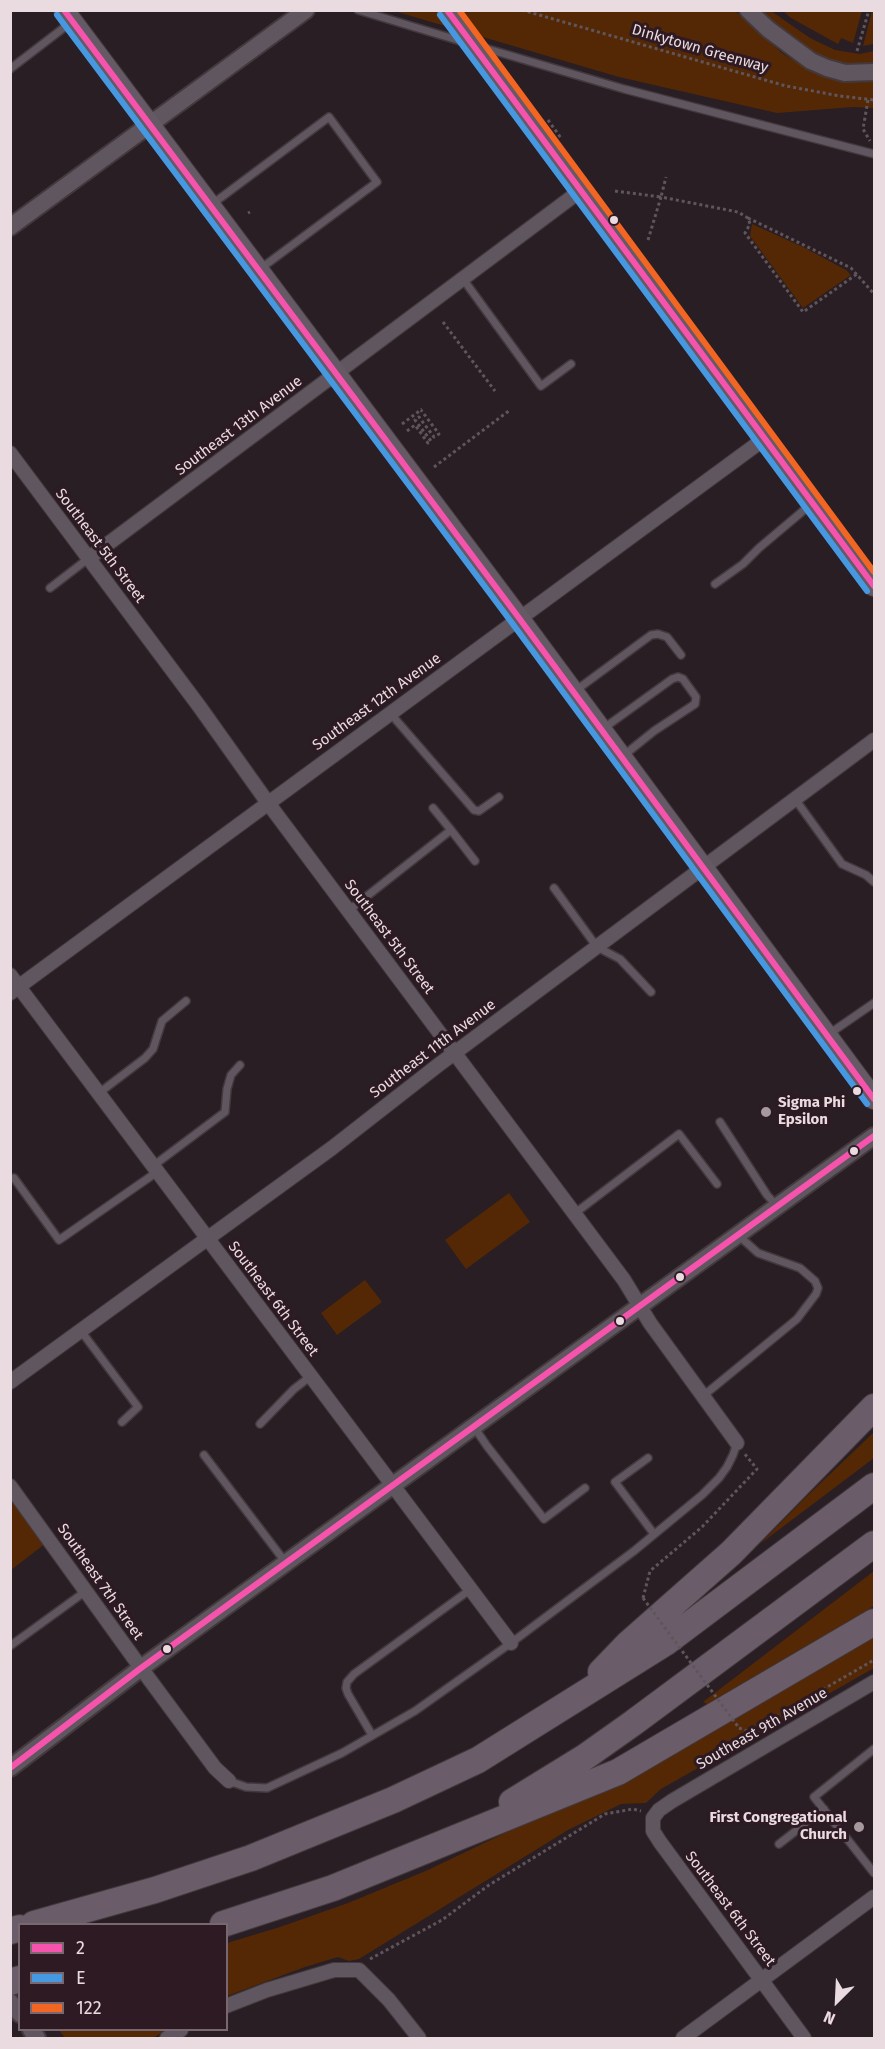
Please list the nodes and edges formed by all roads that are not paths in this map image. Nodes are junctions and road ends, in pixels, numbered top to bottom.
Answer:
1 (306, 10) edge
2 (358, 10) edge
3 (447, 10) edge
4 (748, 10) edge
5 (68, 16) edge
6 (10, 69) edge
7 (874, 72) edge
8 (150, 124) junction
9 (874, 154) edge
10 (580, 191) junction
11 (210, 205) junction
12 (10, 227) edge
13 (258, 270) junction
14 (463, 279) junction
15 (571, 364) dead end
16 (336, 375) junction
17 (764, 439) junction
18 (10, 453) edge
19 (812, 503) junction
20 (89, 558) junction
21 (715, 584) dead end
22 (874, 586) edge
23 (50, 588) dead end
24 (519, 618) junction
25 (681, 655) dead end
26 (573, 692) junction
27 (390, 713) junction
28 (602, 730) junction
29 (874, 743) edge
30 (621, 758) junction
31 (499, 797) dead end
32 (795, 799) junction
33 (268, 803) junction
34 (433, 808) dead end
35 (451, 830) junction
36 (475, 861) dead end
37 (702, 867) junction
38 (874, 882) edge
39 (554, 888) dead end
40 (348, 910) junction
41 (597, 946) junction
42 (10, 975) edge
43 (15, 990) edge
44 (651, 992) dead end
45 (186, 1001) dead end
46 (874, 1003) edge
47 (827, 1035) junction
48 (454, 1053) junction
49 (240, 1065) dead end
50 (99, 1093) junction
51 (874, 1099) edge
52 (720, 1122) dead end
53 (874, 1136) edge
54 (155, 1169) junction
55 (14, 1178) dead end
56 (717, 1184) dead end
57 (777, 1206) junction
58 (574, 1214) junction
59 (738, 1235) junction
60 (207, 1239) junction
61 (639, 1307) junction
62 (81, 1331) junction
63 (311, 1376) junction
64 (10, 1382) edge
65 (703, 1396) junction
66 (874, 1407) edge
67 (122, 1422) dead end
68 (260, 1424) dead end
69 (474, 1427) junction
70 (737, 1443) joint
71 (204, 1455) dead end
72 (648, 1458) dead end
73 (393, 1485) junction
74 (10, 1486) edge
75 (874, 1486) edge
76 (585, 1488) dead end
77 (654, 1534) junction
78 (874, 1544) edge
79 (286, 1563) junction
80 (471, 1589) junction
81 (86, 1591) junction
82 (874, 1622) edge
83 (512, 1643) junction
84 (10, 1646) edge
85 (141, 1668) junction
86 (872, 1683) edge
87 (572, 1702) junction
88 (372, 1736) junction
89 (874, 1749) edge
90 (10, 1768) edge
91 (229, 1781) joint
92 (672, 1801) joint
93 (824, 1809) junction
94 (779, 1844) dead end
95 (405, 1858) junction
96 (874, 1873) edge
97 (874, 1897) edge
98 (37, 1923) edge
99 (226, 1923) edge
100 (762, 1980) junction
101 (228, 2005) edge
102 (419, 2038) edge
103 (683, 2038) edge
104 (804, 2038) edge

1 - 8 street
2 - 9 lane
3 - 10 main road, bridge
4 - 7 street
5 - 6 lane
5 - 8 main road
8 - 11 main road
8 - 12 street
10 - 14 street, Southeast 13th Avenue
10 - 17 main road
11 - 13 main road
11 - 13 lane
13 - 16 main road
14 - 15 lane
14 - 16 street, Southeast 13th Avenue
16 - 20 street, Southeast 13th Avenue
16 - 24 main road
17 - 19 main road
17 - 24 street, Southeast 12th Avenue
18 - 20 street, Southeast 5th Street
19 - 21 lane
19 - 22 main road
20 - 23 lane
20 - 33 street, Southeast 5th Street
24 - 26 main road
24 - 27 street, Southeast 12th Avenue
25 - 26 lane
26 - 28 main road
27 - 31 lane
27 - 33 street, Southeast 12th Avenue
28 - 30 main road
28 - 30 lane
29 - 32 street, Southeast 11th Avenue
30 - 37 main road
32 - 37 street, Southeast 11th Avenue
32 - 38 lane
33 - 40 street, Southeast 5th Street
33 - 43 street, Southeast 12th Avenue
34 - 35 lane
35 - 36 lane
35 - 40 lane
37 - 41 street, Southeast 11th Avenue
37 - 47 main road
39 - 41 lane
40 - 48 street, Southeast 5th Street
41 - 44 lane
41 - 48 street, Southeast 11th Avenue
42 - 43 street, Southeast 6th Street
43 - 50 street, Southeast 6th Street
45 - 50 lane
46 - 47 lane
47 - 51 main road
48 - 58 street, Southeast 5th Street
48 - 60 street, Southeast 11th Avenue
49 - 54 lane
50 - 54 street, Southeast 6th Street
52 - 57 lane
53 - 57 street
54 - 55 lane
54 - 60 street, Southeast 6th Street
56 - 58 lane
57 - 59 street
58 - 61 street, Southeast 5th Street
59 - 61 street
59 - 65 lane
60 - 62 street, Southeast 11th Avenue
60 - 63 street, Southeast 6th Street
61 - 65 street, Southeast 5th Street
61 - 69 street
62 - 64 street, Southeast 11th Avenue
62 - 67 lane
63 - 68 lane
63 - 73 street, Southeast 6th Street
65 - 70 street, Southeast 5th Street
66 - 87 highway
69 - 73 street
69 - 76 lane
70 - 77 lane
71 - 79 lane
72 - 77 lane
73 - 79 street
73 - 80 street, Southeast 6th Street
74 - 81 street, Southeast 7th Street
75 - 87 highway
77 - 83 lane
78 - 95 highway
79 - 85 street
80 - 83 street, Southeast 6th Street
80 - 88 lane
81 - 84 lane
81 - 85 street, Southeast 7th Street
82 - 95 highway
83 - 88 lane
85 - 90 street
85 - 91 street, Southeast 7th Street
86 - 92 street, Southeast 9th Avenue
87 - 98 highway
88 - 91 lane
89 - 93 lane
92 - 100 street, Southeast 6th Street
93 - 94 lane
93 - 96 lane
95 - 99 highway
97 - 100 street
100 - 103 street
100 - 104 street, Southeast 6th Street
101 - 102 street

